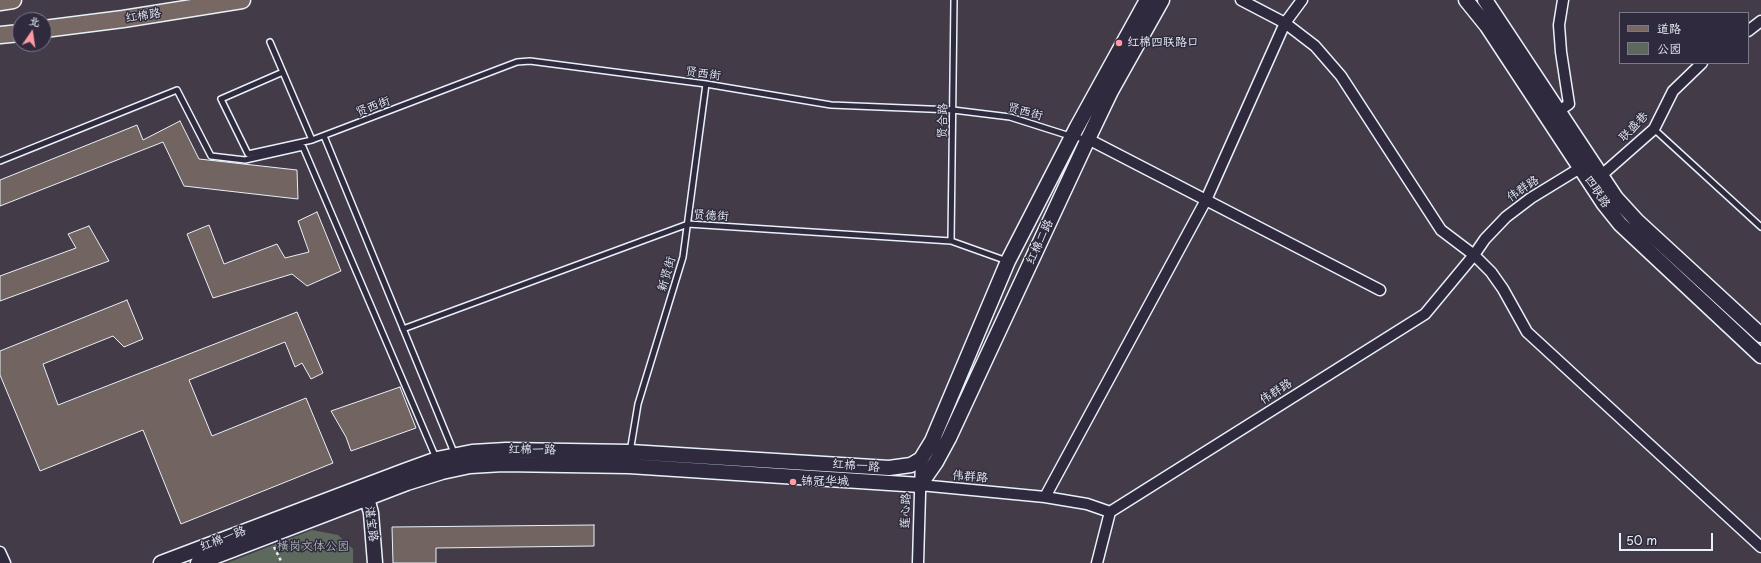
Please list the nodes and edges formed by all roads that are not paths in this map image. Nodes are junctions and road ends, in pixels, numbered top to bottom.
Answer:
1 (13, 0) edge
2 (242, 0) edge
3 (954, 0) edge
4 (1147, 0) edge
5 (1162, 0) edge
6 (1241, 0) edge
7 (1302, 0) edge
8 (1466, 0) edge
9 (1485, 0) edge
10 (1563, 0) edge
11 (0, 2) edge
12 (1761, 21) edge
13 (1285, 23) junction
14 (52, 28) edge
15 (1749, 29) edge
16 (12, 34) edge
17 (0, 36) edge
18 (270, 42) dead end
19 (1701, 64) edge
20 (283, 72) junction
21 (706, 84) junction
22 (953, 110) junction
23 (1559, 111) junction
24 (1654, 128) junction
25 (324, 136) junction
26 (1072, 137) junction
27 (1088, 139) junction
28 (312, 140) junction
29 (0, 161) edge
30 (1586, 164) junction
31 (1596, 180) junction
32 (1206, 200) junction
33 (688, 224) junction
34 (1761, 227) edge
35 (951, 241) junction
36 (1474, 255) junction
37 (1008, 261) junction
38 (1380, 290) dead end
39 (403, 329) junction
40 (1761, 335) edge
41 (1761, 356) edge
42 (630, 452) junction
43 (455, 456) junction
44 (437, 459) junction
45 (921, 459) junction
46 (629, 466) junction
47 (920, 485) junction
48 (365, 492) junction
49 (1045, 497) junction
50 (1110, 512) junction
51 (1761, 547) edge
52 (0, 552) edge
53 (5, 563) edge
54 (160, 563) edge
55 (198, 563) edge
56 (374, 563) edge
57 (918, 563) edge
58 (1097, 563) edge

1 - 11 main road
2 - 14 main road, 红棉路
3 - 22 lane, 贤合路
4 - 26 main road, 红棉二路
5 - 27 main road, 红棉二路
6 - 13 street
7 - 13 street
8 - 30 main road, 四联路
9 - 23 main road, 四联路
10 - 23 street
12 - 15 street
13 - 32 street
13 - 36 street
16 - 17 main road
18 - 20 lane
19 - 24 street, 联盛巷
20 - 28 lane
20 - 28 lane, 贤西街
21 - 22 lane, 贤西街
21 - 25 lane, 贤西街
21 - 33 lane, 新贤街
22 - 26 lane, 贤西街
22 - 35 lane, 贤合路
23 - 30 main road, 四联路
24 - 31 street, 联盛巷
24 - 34 lane
25 - 28 lane, 贤西街
25 - 39 lane
26 - 27 lane, 贤西街
26 - 37 main road, 红棉二路
27 - 32 street
27 - 47 main road, 红棉二路
29 - 44 lane
30 - 31 main road, 四联路
30 - 36 street, 伟群路
31 - 40 main road, 四联路
31 - 41 main road, 四联路
32 - 38 street
32 - 49 street
33 - 35 lane, 贤德街
33 - 39 lane, 贤德街
33 - 42 lane, 新贤街
35 - 37 lane, 贤德街
36 - 50 street, 伟群路
36 - 51 street
37 - 45 main road, 红棉二路
39 - 43 lane
42 - 43 main road, 红棉一路
42 - 45 main road, 红棉一路
42 - 46 lane, 新贤街
43 - 44 main road, 红棉一路
44 - 48 main road, 红棉一路
45 - 47 street, 莲心路
46 - 47 main road, 红棉一路
46 - 48 main road, 红棉一路
47 - 49 street, 伟群路
47 - 57 street, 莲心路
48 - 54 main road, 红棉一路
48 - 55 main road, 红棉一路
48 - 56 main road, 湛宝路
49 - 50 street, 伟群路
50 - 58 street
52 - 53 street

